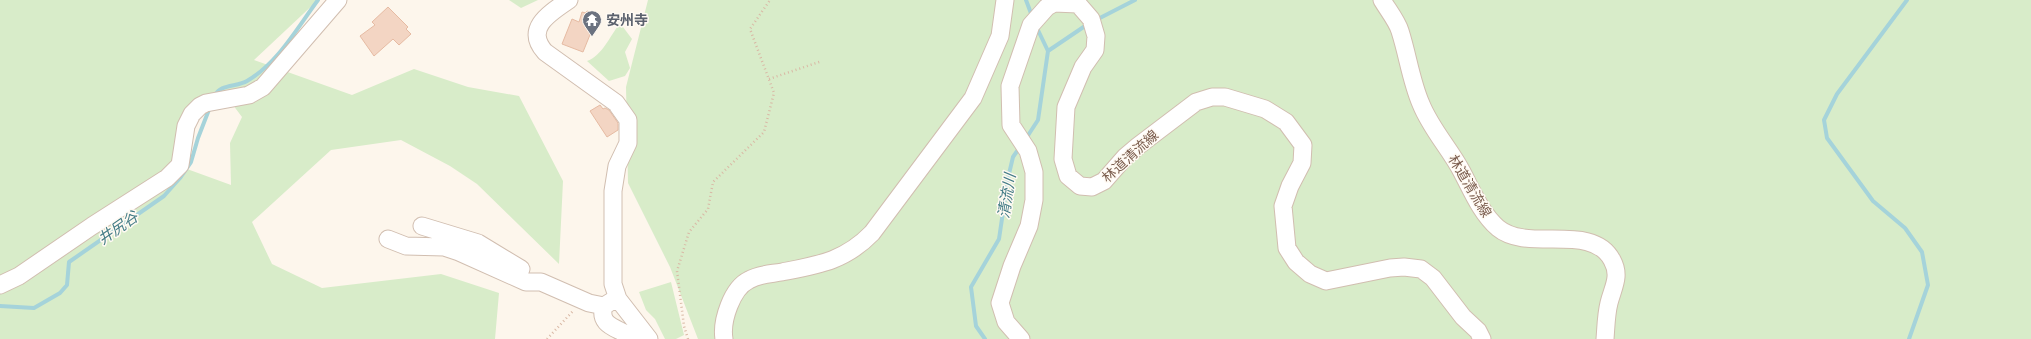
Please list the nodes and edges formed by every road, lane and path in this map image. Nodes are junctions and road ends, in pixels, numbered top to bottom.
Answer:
1 (338, 0) edge
2 (569, 0) edge
3 (770, 0) edge
4 (1005, 0) edge
5 (1382, 0) edge
6 (1046, 4) edge
7 (822, 61) dead end
8 (769, 79) junction
9 (422, 226) dead end
10 (388, 239) dead end
11 (541, 282) junction
12 (0, 285) edge
13 (604, 303) junction
14 (547, 339) edge
15 (633, 339) edge
16 (648, 339) edge
17 (688, 339) edge
18 (724, 339) edge
19 (1021, 339) edge
20 (1482, 339) edge
21 (1605, 339) edge

1 - 12 street
2 - 13 street
3 - 8 path
4 - 18 street
5 - 21 street, 林道清流線
6 - 19 street, 林道清流線
6 - 20 street, 林道清流線
7 - 8 path
8 - 17 path
9 - 11 street
10 - 11 street
11 - 13 street
13 - 14 path
13 - 15 street
13 - 16 street

